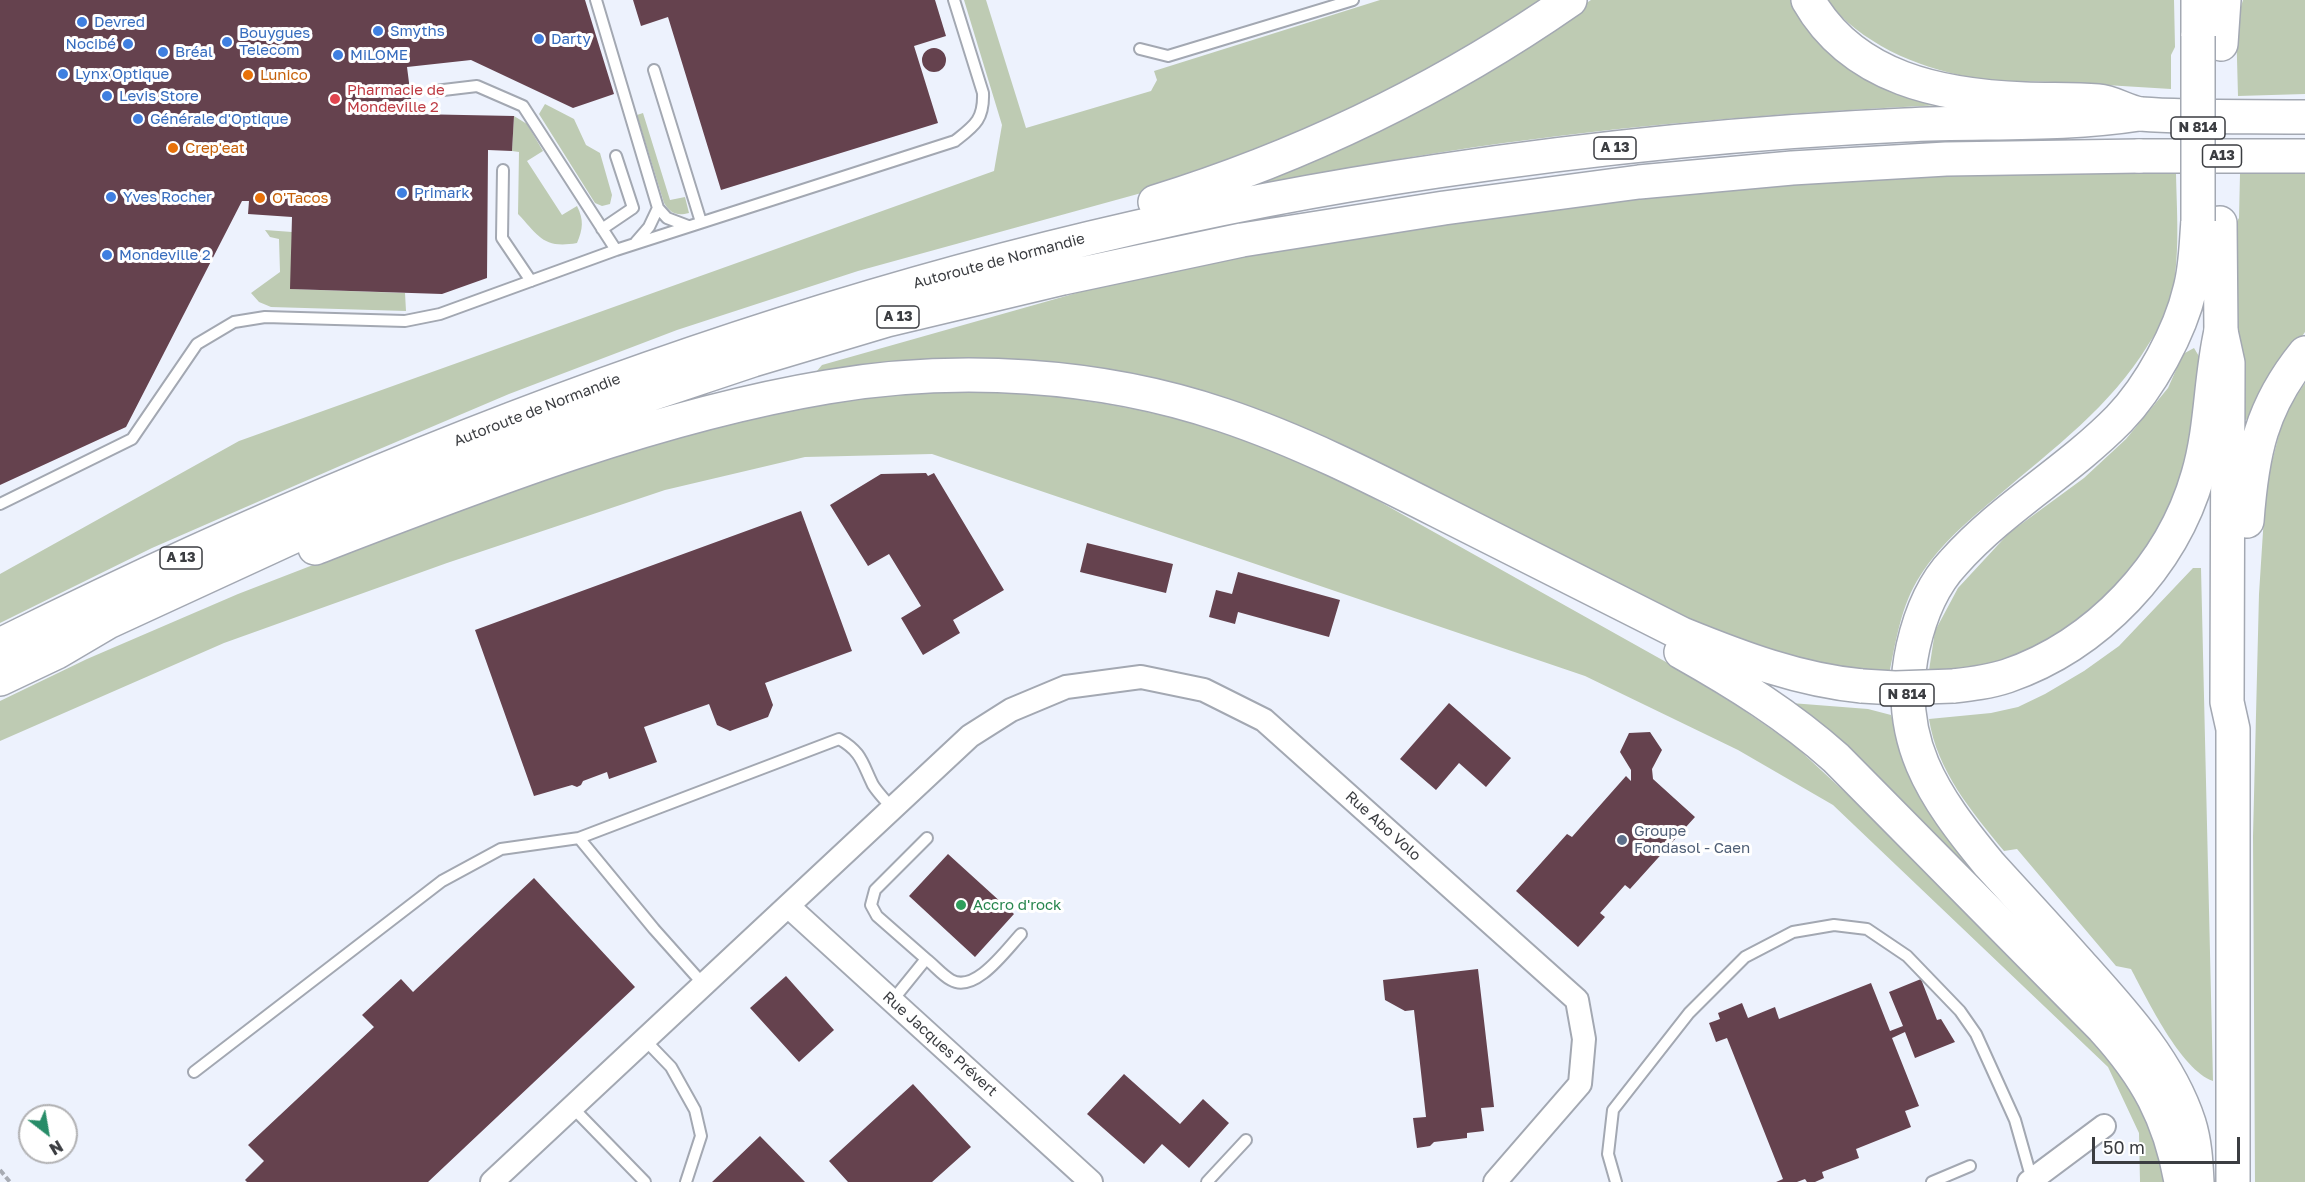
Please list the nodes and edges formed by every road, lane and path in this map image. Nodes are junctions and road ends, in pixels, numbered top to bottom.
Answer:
1 (596, 0) edge
2 (954, 0) edge
3 (1353, 0) edge
4 (1570, 0) edge
5 (1808, 0) edge
6 (2198, 0) edge
7 (2224, 0) edge
8 (2210, 40) junction
9 (1140, 49) dead end
10 (654, 70) dead end
11 (435, 91) dead end
12 (2139, 114) junction
13 (2305, 117) edge
14 (616, 156) dead end
15 (2139, 156) joint
16 (2305, 156) edge
17 (503, 170) dead end
18 (658, 208) junction
19 (701, 222) junction
20 (2209, 222) junction
21 (688, 226) junction
22 (602, 229) junction
23 (1097, 236) junction
24 (634, 244) junction
25 (616, 250) junction
26 (531, 281) junction
27 (2221, 331) junction
28 (2305, 353) edge
29 (0, 504) edge
30 (1591, 589) junction
31 (0, 645) edge
32 (57, 652) junction
33 (0, 679) edge
34 (2234, 729) junction
35 (892, 808) junction
36 (579, 838) junction
37 (927, 838) dead end
38 (788, 906) junction
39 (1021, 934) dead end
40 (926, 958) junction
41 (704, 985) junction
42 (892, 1000) junction
43 (645, 1040) junction
44 (194, 1072) dead end
45 (572, 1107) junction
46 (2104, 1126) dead end
47 (1246, 1140) dead end
48 (1970, 1166) dead end
49 (0, 1170) edge
50 (2030, 1181) edge
51 (10, 1182) edge
52 (492, 1182) edge
53 (645, 1182) edge
54 (686, 1182) edge
55 (1091, 1182) edge
56 (1207, 1182) edge
57 (1495, 1182) edge
58 (1616, 1182) edge
59 (1932, 1182) edge
60 (2181, 1182) edge
61 (2197, 1182) edge
62 (2234, 1182) edge

1 - 18 lane
2 - 19 lane
3 - 9 lane
4 - 23 highway
5 - 12 highway
6 - 8 highway, N 814
7 - 8 highway, N 814
8 - 20 highway, N 814
10 - 19 lane
11 - 22 lane
12 - 13 highway
12 - 23 highway, A 13
14 - 22 lane
15 - 16 highway, A13
15 - 32 highway, A 13
17 - 26 lane
18 - 21 lane
18 - 24 lane
19 - 21 lane
20 - 27 highway, N 814
20 - 61 highway, N 814
21 - 24 lane
22 - 25 lane
23 - 31 highway, Autoroute de Normandie / A 13
24 - 25 lane
25 - 26 lane
26 - 29 lane
27 - 30 highway, bridge
27 - 34 highway, N 814
28 - 34 highway, N 814
30 - 32 highway
30 - 60 highway
32 - 33 highway, A 13
34 - 62 highway, N 814
35 - 36 lane
35 - 38 street, Rue Abo Volo
35 - 57 street, Rue Abo Volo
36 - 41 lane
36 - 44 lane
37 - 40 lane
38 - 41 street, Rue Abo Volo
38 - 42 street, Rue Jacques Prévert
39 - 40 lane
40 - 42 lane
41 - 43 street, Rue Abo Volo
42 - 55 street, Rue Jacques Prévert
43 - 45 street, Rue Abo Volo
43 - 54 lane
45 - 52 street, Rue Abo Volo
45 - 53 lane
46 - 50 street
47 - 56 lane
48 - 59 lane
49 - 51 path
50 - 58 lane

